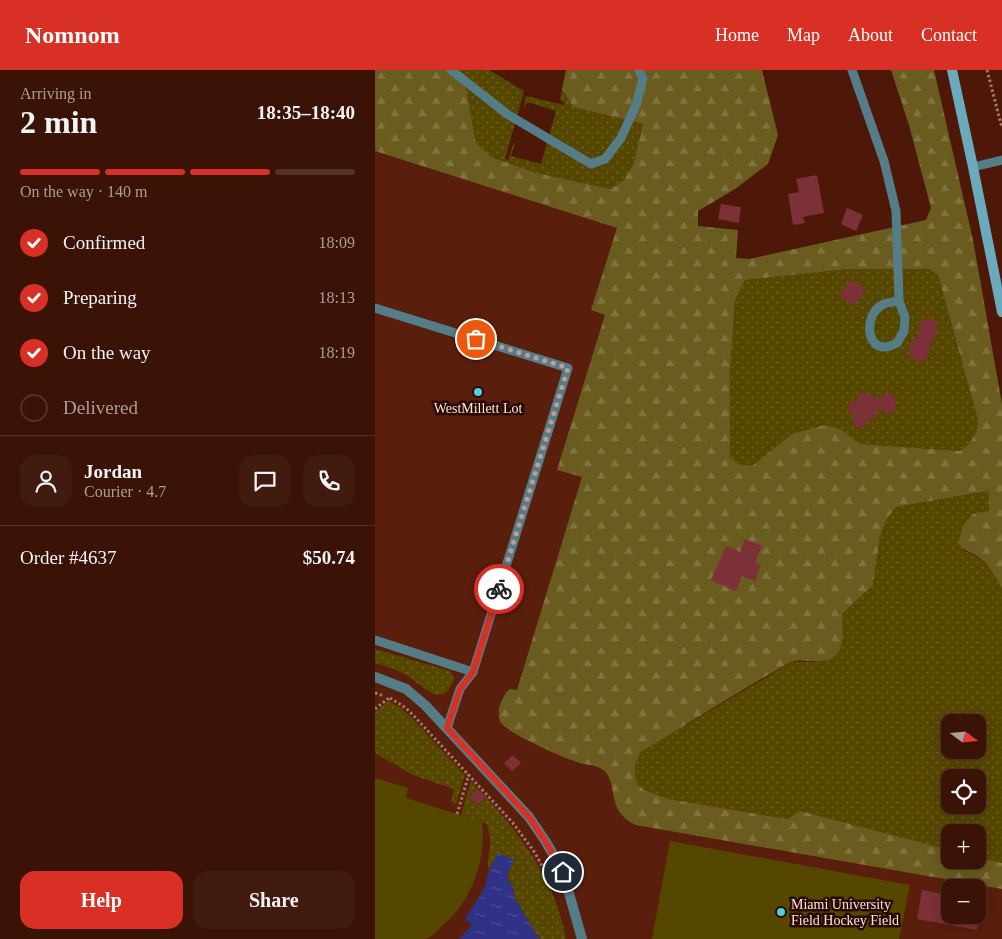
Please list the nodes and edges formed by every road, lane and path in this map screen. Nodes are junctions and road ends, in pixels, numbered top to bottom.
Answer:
1 (451, 70) edge
2 (639, 70) edge
3 (851, 70) edge
4 (952, 70) edge
5 (987, 70) edge
6 (1002, 128) edge
7 (1002, 160) edge
8 (973, 167) junction
9 (1000, 288) edge
10 (899, 301) junction
11 (375, 308) edge
12 (1002, 312) edge
13 (375, 640) edge
14 (473, 672) junction
15 (375, 677) edge
16 (375, 693) edge
17 (389, 698) junction
18 (375, 709) edge
19 (447, 728) junction
20 (474, 758) junction
21 (469, 775) junction
22 (457, 814) dead end
23 (553, 885) dead end
24 (582, 939) edge

1 - 2 lane
3 - 10 lane
4 - 8 main road
5 - 6 path
7 - 8 lane
8 - 9 main road
9 - 12 main road
10 - 10 lane
11 - 14 lane
13 - 14 lane
14 - 19 lane
15 - 19 street
16 - 17 path
17 - 18 path
17 - 21 path
19 - 20 street
20 - 21 path
20 - 24 street
21 - 22 path
21 - 23 path

